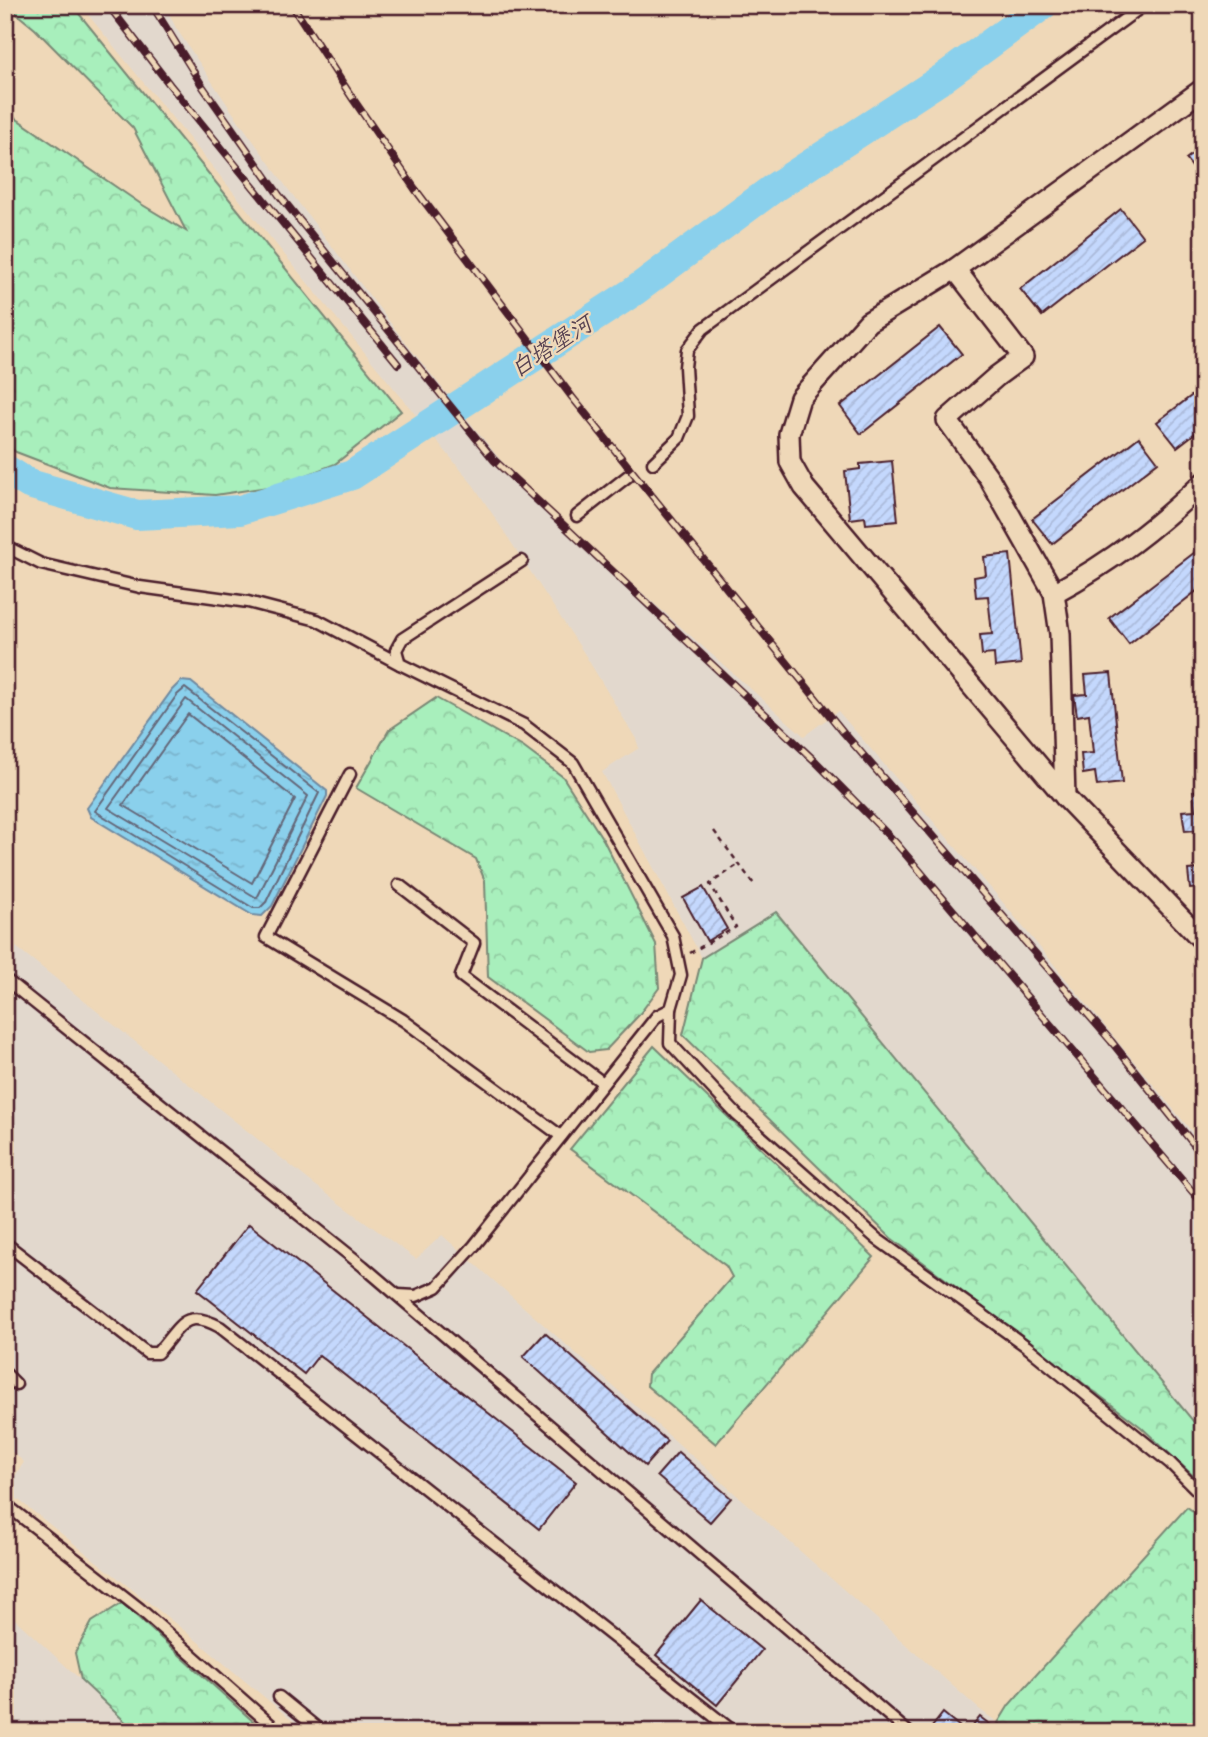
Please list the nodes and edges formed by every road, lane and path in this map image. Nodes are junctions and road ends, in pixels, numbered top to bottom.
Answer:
1 (1144, 5) edge
2 (1203, 89) edge
3 (955, 269) junction
4 (653, 463) dead end
5 (628, 477) dead end
6 (1203, 482) edge
7 (577, 516) dead end
8 (5, 545) edge
9 (522, 561) dead end
10 (1054, 593) junction
11 (400, 664) junction
12 (350, 774) dead end
13 (1065, 797) junction
14 (714, 831) dead end
15 (739, 864) junction
16 (754, 884) dead end
17 (399, 885) dead end
18 (1203, 941) edge
19 (678, 960) junction
20 (5, 979) edge
21 (671, 1009) junction
22 (603, 1083) junction
23 (561, 1136) junction
24 (5, 1243) edge
25 (397, 1295) junction
26 (5, 1373) edge
27 (16, 1384) dead end
28 (1203, 1496) edge
29 (5, 1504) edge
30 (279, 1697) dead end
31 (279, 1732) edge
32 (322, 1732) edge
33 (734, 1732) edge
34 (908, 1732) edge

1 - 4 lane
2 - 3 street
3 - 10 street
3 - 13 street
5 - 7 lane
6 - 10 street
8 - 11 lane
9 - 11 lane
10 - 13 street
11 - 19 lane
12 - 23 lane
13 - 18 street
14 - 15 path
15 - 16 path
15 - 19 path
17 - 22 lane
19 - 21 lane
20 - 25 lane
21 - 22 lane
21 - 28 lane
22 - 23 lane
23 - 25 lane
24 - 33 lane
25 - 34 lane
26 - 27 lane
29 - 31 lane
30 - 32 lane

